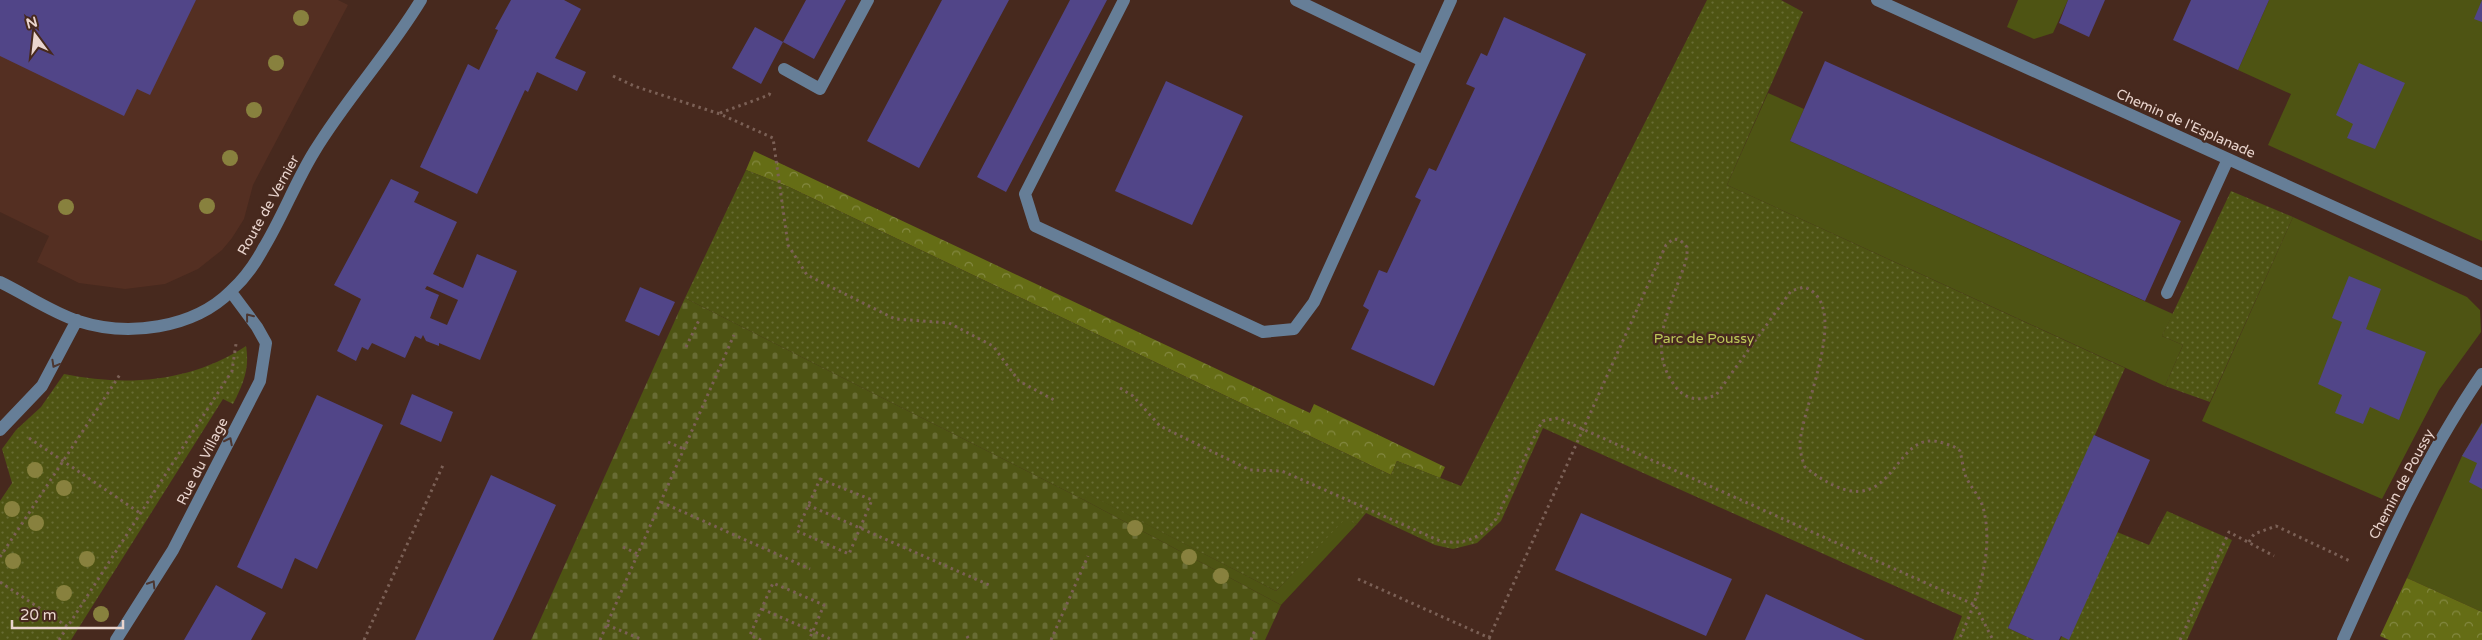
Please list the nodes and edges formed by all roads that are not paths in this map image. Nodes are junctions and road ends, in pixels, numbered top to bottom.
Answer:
1 (421, 0) edge
2 (868, 0) edge
3 (1124, 0) edge
4 (1296, 0) edge
5 (1451, 0) edge
6 (1877, 0) edge
7 (1423, 62) junction
8 (784, 70) road end
9 (2228, 159) junction
10 (2482, 274) edge
11 (0, 282) edge
12 (231, 292) junction
13 (2167, 293) dead end
14 (77, 320) junction
15 (2482, 374) edge
16 (0, 430) edge
17 (116, 640) edge
18 (2343, 640) edge

1 - 12 street, Route de Vernier
2 - 8 street
3 - 7 street
4 - 7 street
5 - 7 street
6 - 9 street, Chemin de l'Esplanade
9 - 10 street, Chemin de l'Esplanade
9 - 13 street
11 - 14 street, Route de Vernier
12 - 14 street, Route de Vernier
17 -> 12 street, Rue du Village
14 -> 16 street
15 - 18 street, Chemin de Poussy

